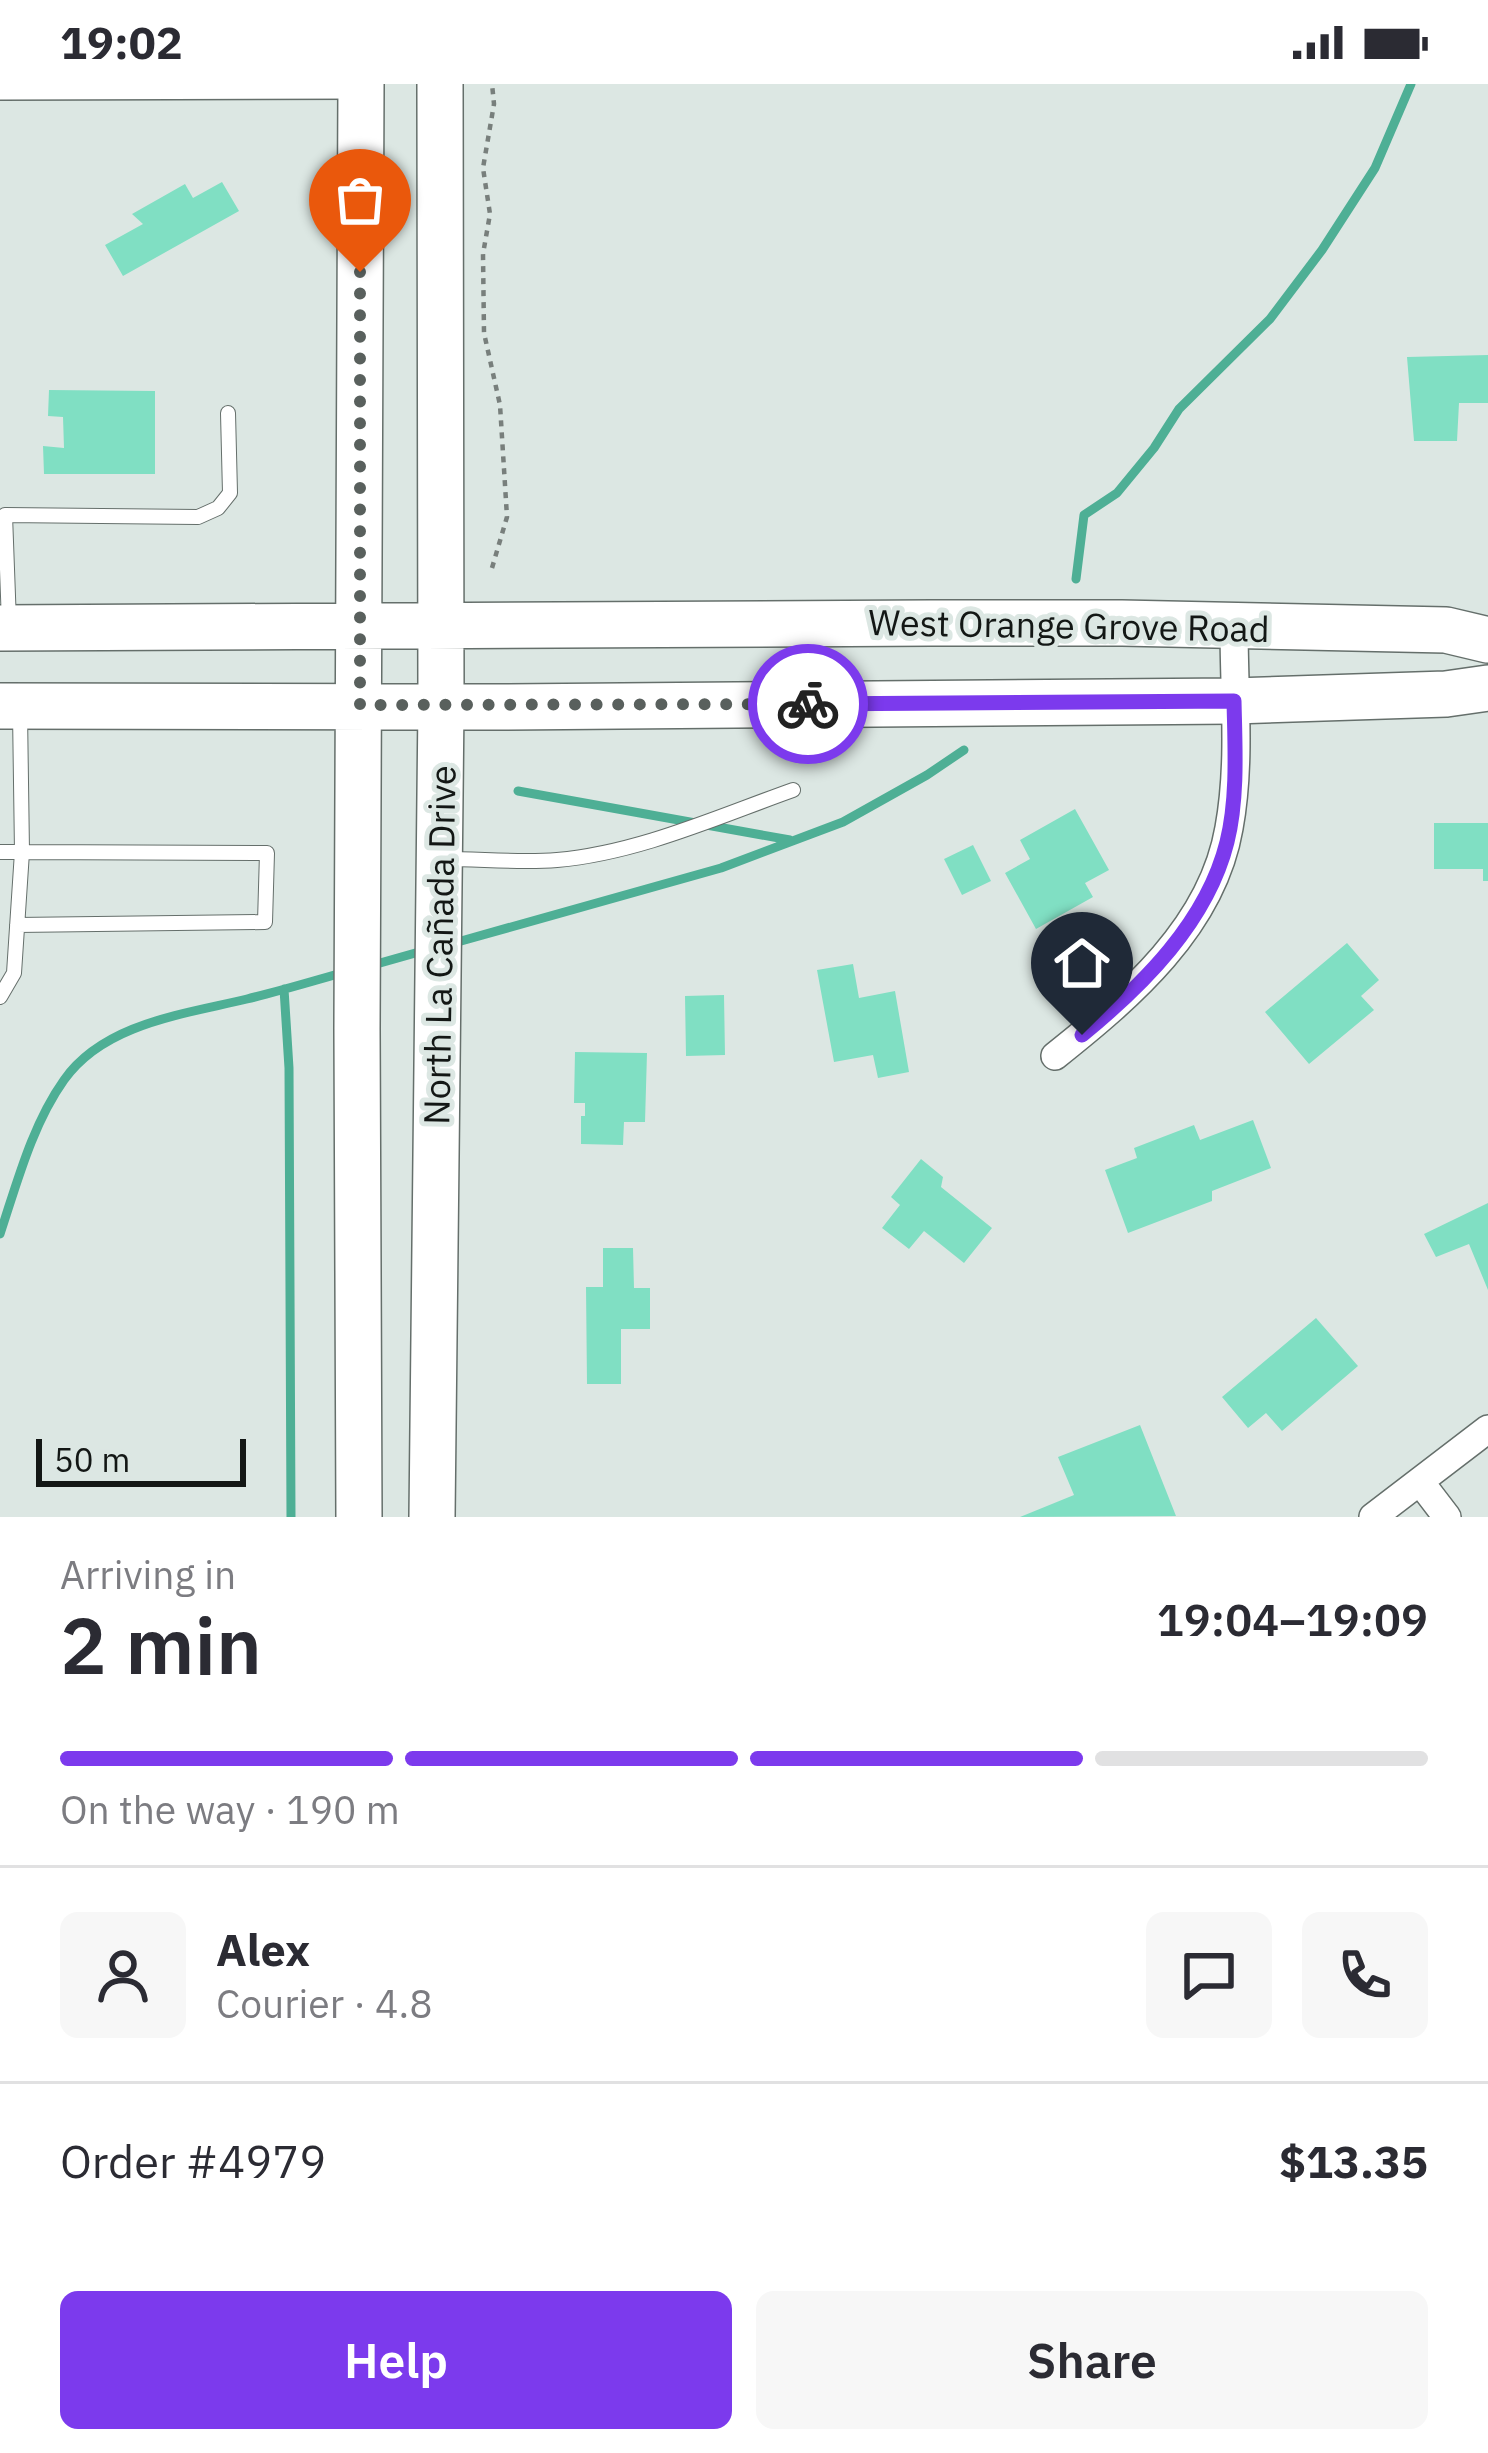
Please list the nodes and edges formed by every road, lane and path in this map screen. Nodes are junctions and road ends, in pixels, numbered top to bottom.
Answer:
1 (440, 84) edge
2 (492, 84) edge
3 (361, 85) edge
4 (0, 86) edge
5 (228, 413) dead end
6 (2, 515) edge
7 (492, 568) dead end
8 (359, 626) junction
9 (441, 626) junction
10 (1234, 627) junction
11 (4, 628) edge
12 (1488, 640) edge
13 (1488, 688) edge
14 (1234, 701) junction
15 (360, 705) junction
16 (441, 705) junction
17 (10, 706) edge
18 (793, 790) dead end
19 (0, 852) edge
20 (22, 852) junction
21 (438, 859) junction
22 (17, 926) junction
23 (0, 998) edge
24 (1055, 1056) dead end
25 (1488, 1429) edge
26 (1421, 1483) junction
27 (359, 1517) edge
28 (432, 1517) edge
29 (1373, 1517) edge
30 (1447, 1517) edge

1 - 9 main road, North La Cañada Drive
2 - 7 path
3 - 4 street
3 - 8 main road
5 - 6 lane
6 - 11 lane
8 - 9 main road, West Orange Grove Road
8 - 11 main road, West Orange Grove Road
8 - 15 main road
9 - 10 main road, West Orange Grove Road
9 - 16 main road, North La Cañada Drive
10 - 12 main road, West Orange Grove Road
10 - 14 street
13 - 14 main road, West Orange Grove Road
14 - 16 main road, West Orange Grove Road
14 - 24 street
15 - 16 main road, West Orange Grove Road
15 - 17 main road, West Orange Grove Road
15 - 27 main road
16 - 21 main road, North La Cañada Drive
17 - 20 lane
18 - 21 lane
19 - 20 lane
20 - 22 lane
20 - 22 lane
21 - 28 main road, North La Cañada Drive
22 - 23 lane
25 - 26 street
26 - 29 street
26 - 30 street

